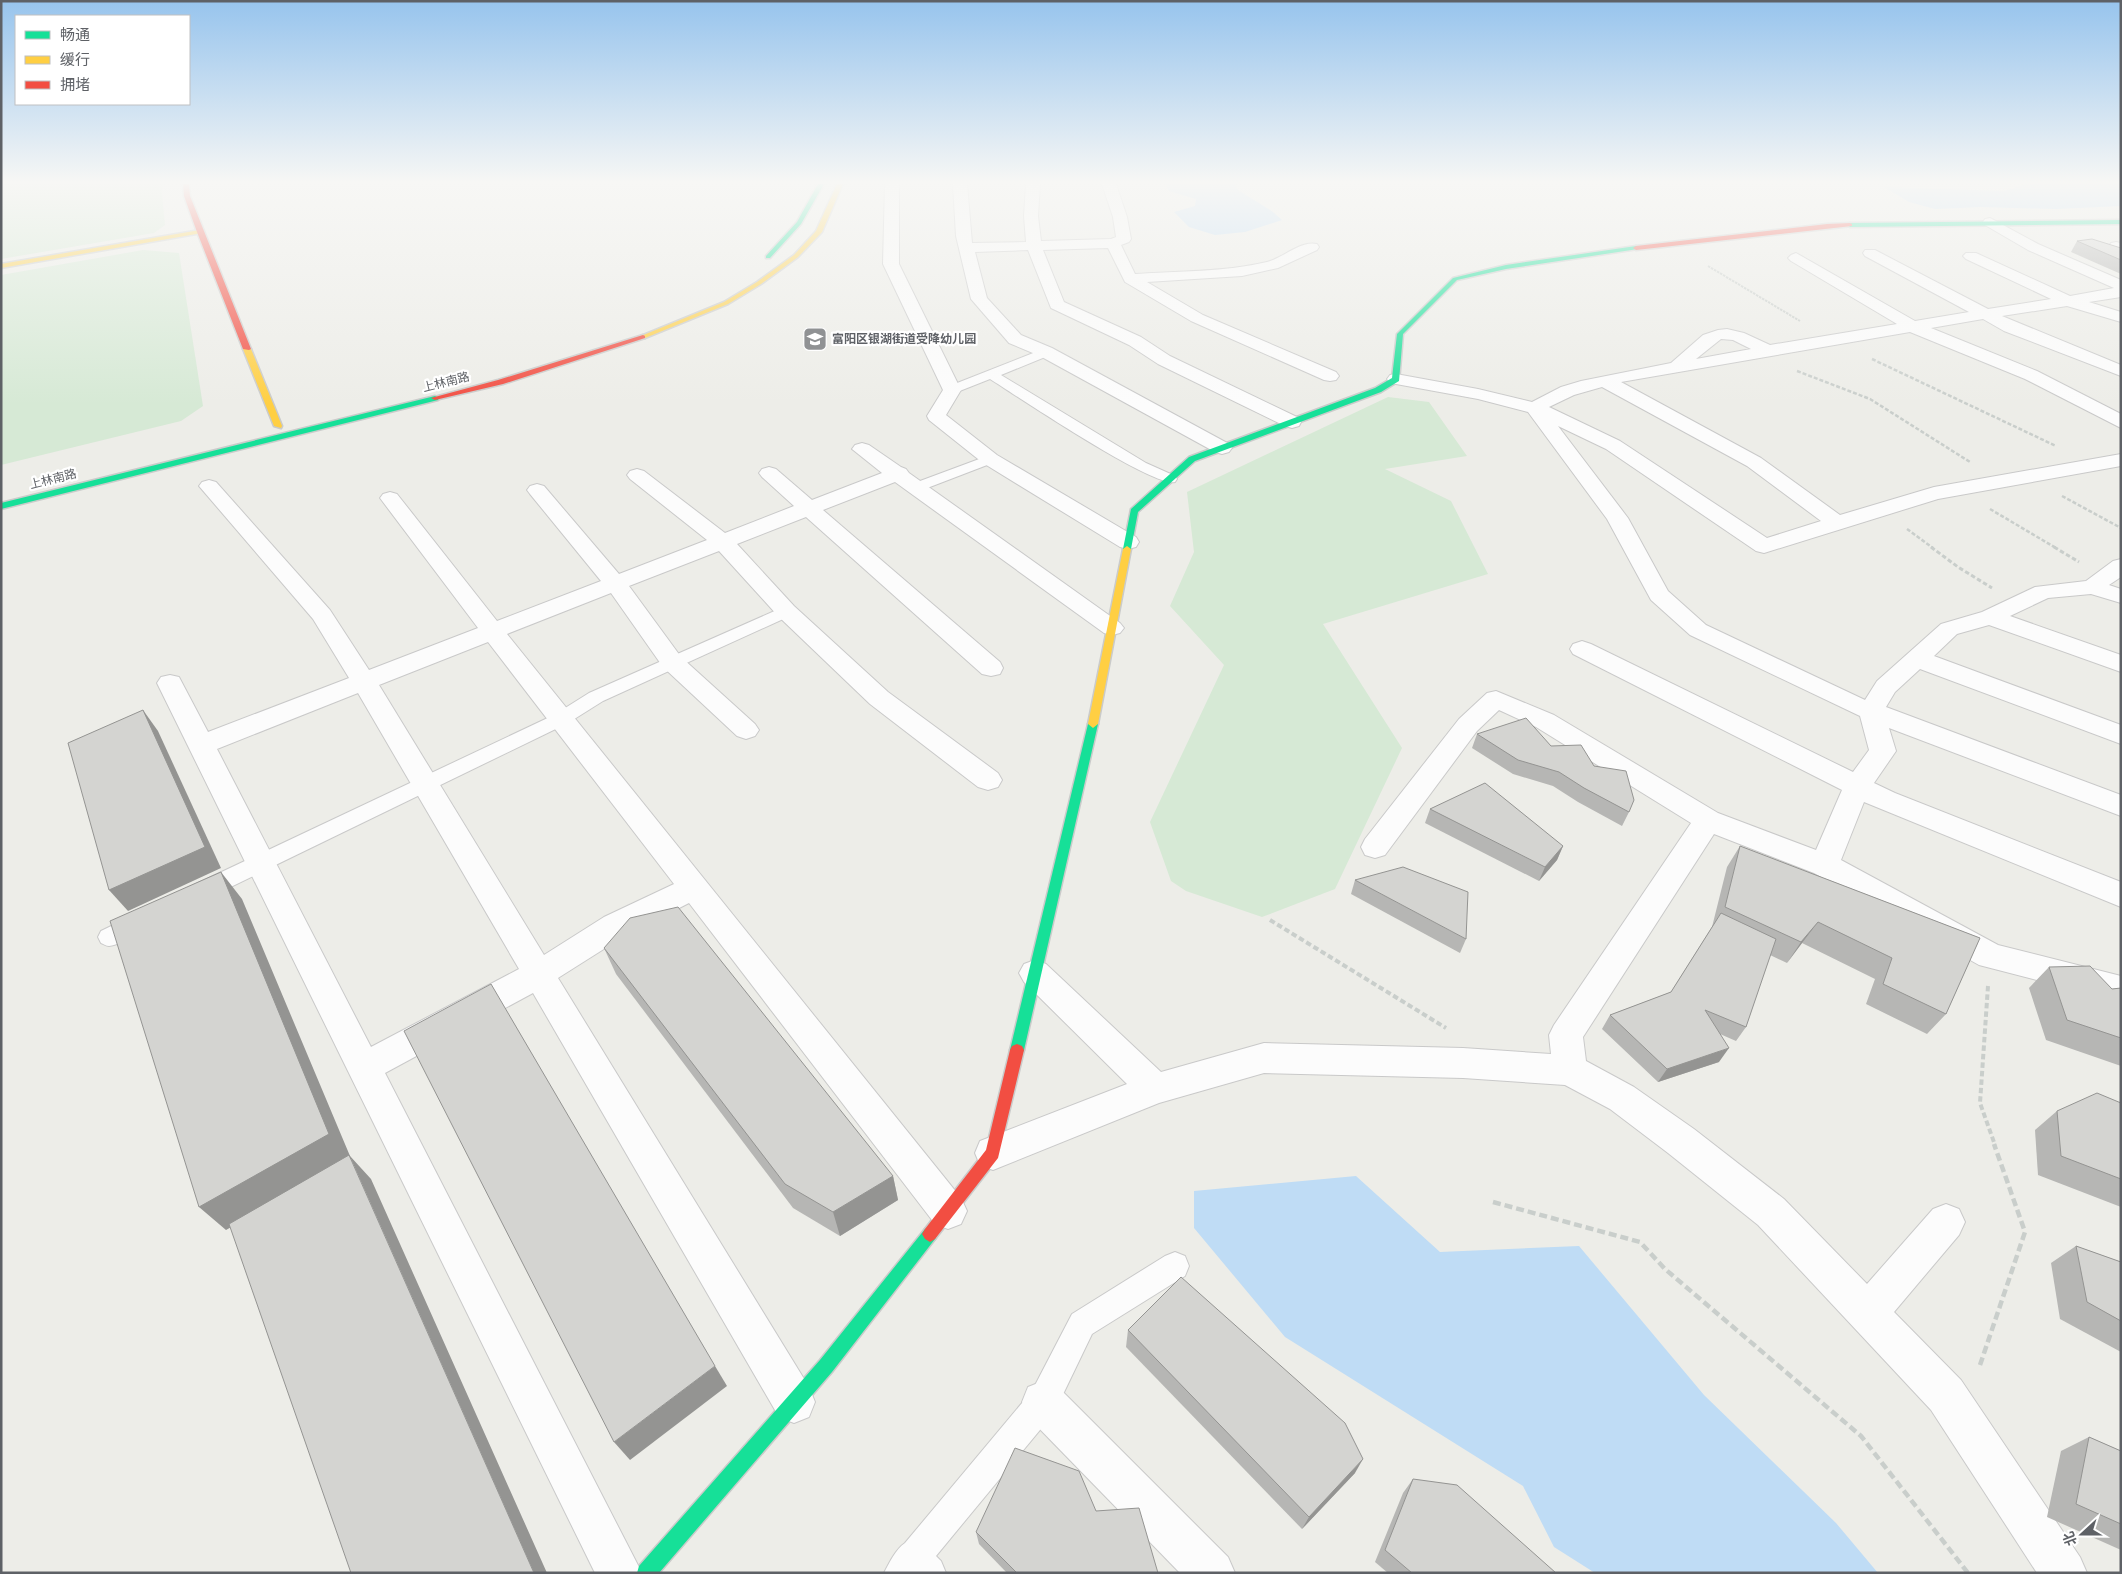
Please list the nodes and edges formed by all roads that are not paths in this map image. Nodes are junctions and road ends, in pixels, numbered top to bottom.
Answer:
1 (51, 257) edge
2 (210, 257) edge
3 (767, 257) edge
4 (794, 257) edge
5 (892, 257) edge
6 (968, 257) edge
7 (1038, 257) edge
8 (1120, 257) edge
9 (1289, 257) edge
10 (1569, 257) edge
11 (1876, 257) edge
12 (1974, 257) edge
13 (2058, 257) edge
14 (1796, 258) dead end
15 (762, 262) dead end
16 (1, 266) edge
17 (1130, 279) junction
18 (2121, 286) edge
19 (2121, 292) edge
20 (2069, 301) junction
21 (1984, 315) junction
22 (660, 317) dead end
23 (2121, 317) edge
24 (1914, 327) junction
25 (566, 349) dead end
26 (1768, 351) junction
27 (1046, 352) junction
28 (1676, 368) junction
29 (2121, 372) edge
30 (990, 374) junction
31 (1330, 376) dead end
32 (1396, 379) junction
33 (1606, 381) junction
34 (952, 390) junction
35 (374, 401) dead end
36 (1535, 408) junction
37 (1292, 422) junction
38 (2121, 422) edge
39 (278, 426) junction
40 (862, 448) dead end
41 (1222, 448) junction
42 (990, 459) junction
43 (2121, 460) edge
44 (769, 473) dead end
45 (899, 473) junction
46 (637, 475) dead end
47 (1170, 479) junction
48 (209, 486) dead end
49 (918, 487) junction
50 (537, 490) dead end
51 (1, 494) edge
52 (390, 498) dead end
53 (1, 506) edge
54 (810, 508) junction
55 (1836, 523) junction
56 (723, 542) junction
57 (1128, 542) junction
58 (2110, 582) edge
59 (615, 583) junction
60 (786, 611) junction
61 (1990, 617) junction
62 (1112, 628) junction
63 (492, 631) junction
64 (1582, 649) dead end
65 (1917, 659) junction
66 (672, 662) junction
67 (2121, 664) edge
68 (991, 668) dead end
69 (364, 681) junction
70 (170, 683) dead end
71 (1871, 711) junction
72 (561, 719) junction
73 (746, 730) dead end
74 (2121, 735) edge
75 (200, 745) junction
76 (988, 780) dead end
77 (425, 784) junction
78 (1857, 786) junction
79 (2121, 806) edge
80 (1708, 820) junction
81 (1375, 847) dead end
82 (260, 863) junction
83 (1824, 865) junction
84 (694, 887) junction
85 (2121, 894) edge
86 (188, 897) edge
87 (153, 915) edge
88 (108, 937) edge
89 (1035, 973) junction
90 (539, 974) junction
91 (2121, 989) edge
92 (363, 1068) junction
93 (1570, 1070) junction
94 (1155, 1089) junction
95 (993, 1153) junction
96 (948, 1211) junction
97 (1946, 1222) dead end
98 (1175, 1266) dead end
99 (1867, 1313) junction
100 (794, 1402) junction
101 (1044, 1402) junction
102 (914, 1567) edge
103 (619, 1573) edge
104 (646, 1573) edge
105 (1212, 1573) edge
106 (2064, 1573) edge

1 - 16 street
2 - 39 street
3 - 15 street
4 - 53 street, 上林南路
5 - 34 street
6 - 27 street
7 - 37 street
8 - 17 street
9 - 17 street
10 - 32 street
11 - 21 street
12 - 20 street
13 - 18 street
14 - 24 street
17 - 31 street
19 - 20 street
20 - 21 street
20 - 23 street
21 - 24 street
21 - 29 street
22 - 25 street
24 - 26 street
24 - 38 street
26 - 28 street
26 - 28 street
27 - 30 lane
27 - 41 street
28 - 33 street
30 - 34 lane
30 - 47 lane
32 - 36 street
32 - 37 street
33 - 36 street
33 - 55 street
34 - 42 street
35 - 39 street, 上林南路
36 - 55 street
36 - 71 street
37 - 41 street
39 - 51 street, 上林南路
40 - 45 street
41 - 47 street
42 - 49 lane
42 - 57 street
43 - 55 street
44 - 54 street
45 - 49 street
45 - 54 street
46 - 56 street
47 - 57 street
48 - 69 street
49 - 62 street
50 - 59 street
52 - 63 street
54 - 56 street
54 - 68 street
56 - 59 street
56 - 60 street
57 - 62 street
58 - 61 street
59 - 63 street
59 - 66 street
60 - 66 lane
60 - 76 street
61 - 65 street
61 - 67 street
62 - 89 street
63 - 69 street
63 - 72 street
64 - 78 street
65 - 71 street
65 - 74 street
66 - 72 lane
66 - 73 street
69 - 75 street
69 - 77 street
70 - 75 street
71 - 78 street
71 - 79 street
72 - 77 lane
72 - 84 street
75 - 82 street
77 - 82 lane
77 - 90 street
78 - 83 street
78 - 85 street
80 - 81 street
80 - 83 street
80 - 93 street
82 - 86 lane
82 - 92 street
83 - 91 street
84 - 90 street
84 - 96 street
87 - 88 lane
89 - 94 street
89 - 95 street
90 - 92 street
90 - 100 street
92 - 103 street
93 - 94 street
93 - 99 street
94 - 95 street
95 - 96 street
96 - 100 street
97 - 99 street
98 - 101 lane
99 - 106 street
100 - 104 street
101 - 102 lane
101 - 105 street

